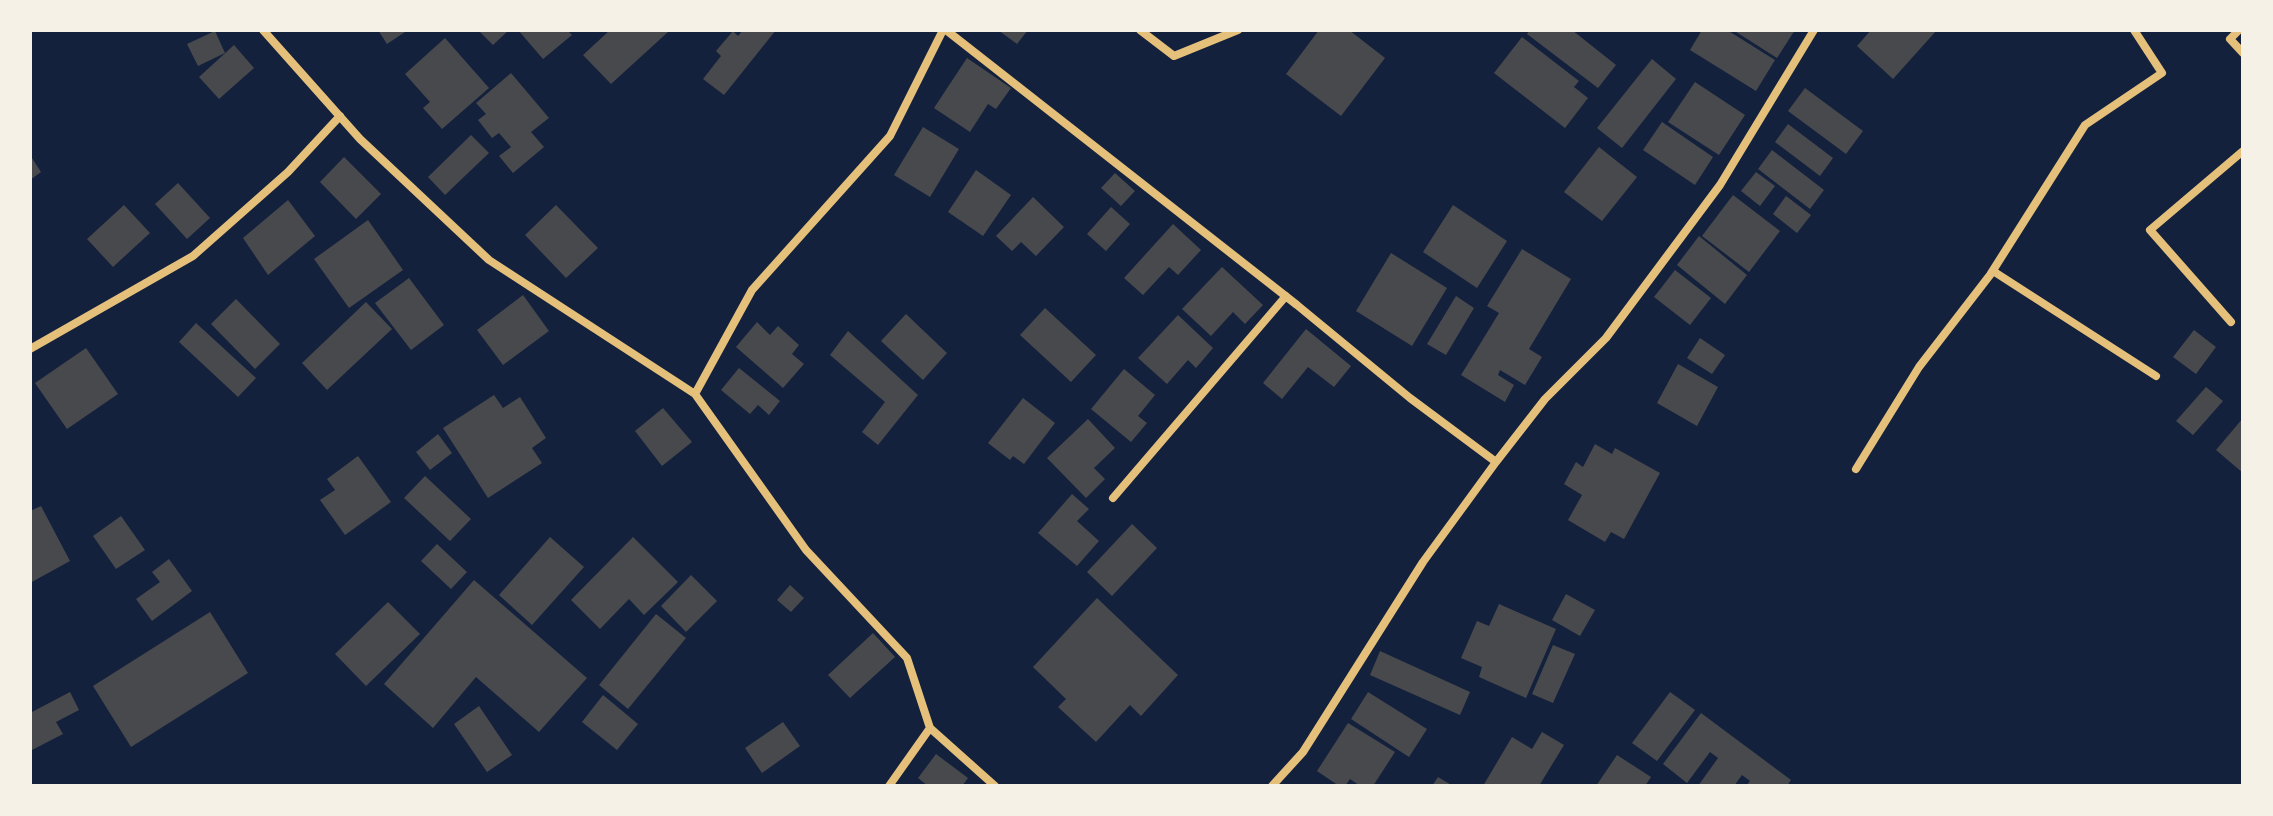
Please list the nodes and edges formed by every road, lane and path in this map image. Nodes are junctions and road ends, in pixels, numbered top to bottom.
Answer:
1 (263, 30) edge
2 (944, 30) edge
3 (1140, 30) edge
4 (1238, 30) edge
5 (1814, 30) edge
6 (2134, 30) edge
7 (2239, 30) edge
8 (2243, 53) edge
9 (340, 116) junction
10 (2243, 151) edge
11 (1993, 271) junction
12 (1286, 296) junction
13 (2231, 322) dead end
14 (30, 349) edge
15 (2156, 376) dead end
16 (695, 394) junction
17 (1496, 462) junction
18 (1856, 469) dead end
19 (1113, 498) dead end
20 (930, 728) junction
21 (889, 786) edge
22 (995, 786) edge
23 (1272, 786) edge

1 - 9 street
2 - 12 street
2 - 16 street
3 - 4 street
5 - 17 street
6 - 11 street
7 - 8 street
9 - 14 street
9 - 16 street
10 - 13 street
11 - 15 street
11 - 18 street
12 - 17 street
12 - 19 street
16 - 20 street
17 - 23 street
20 - 21 street
20 - 22 street

